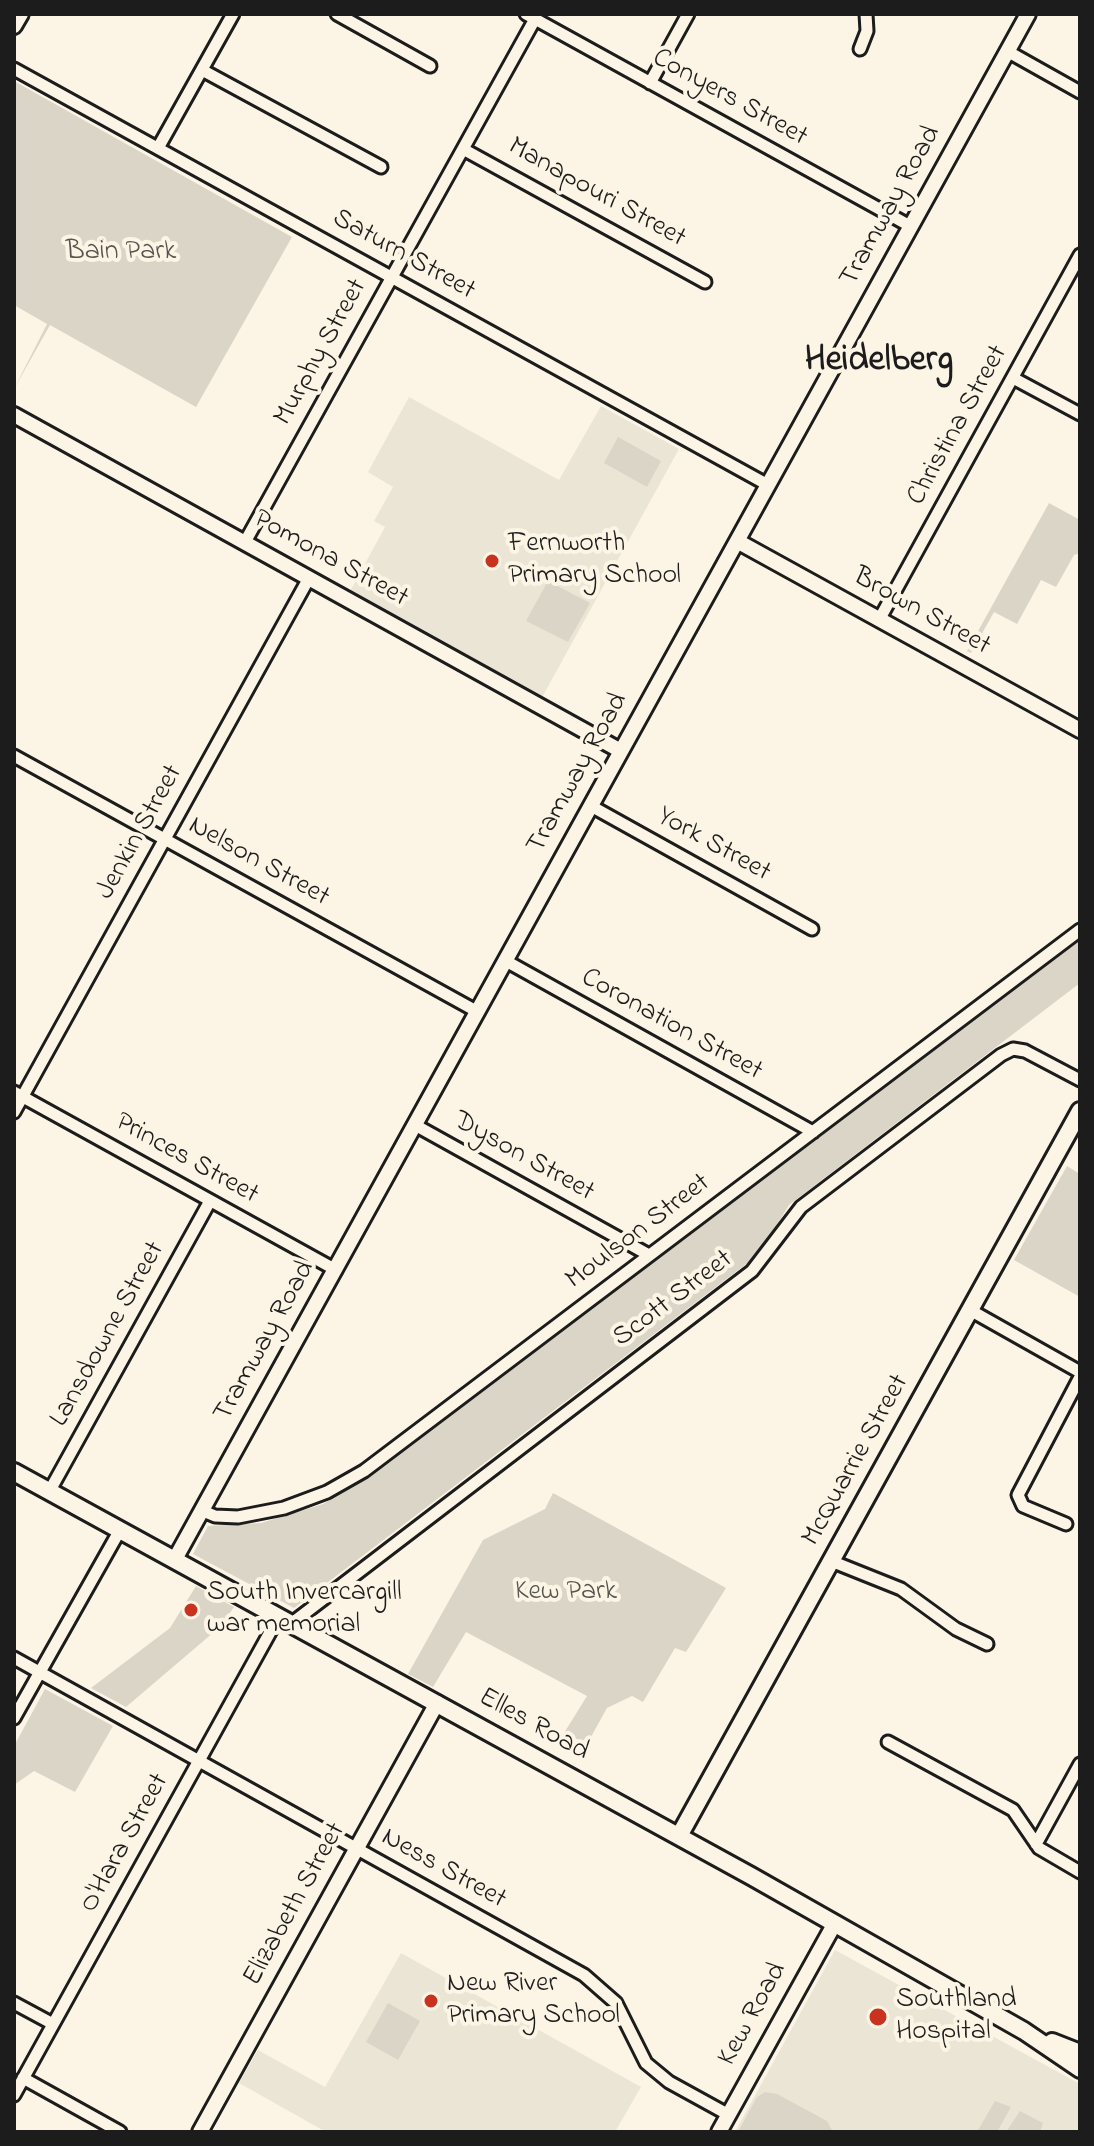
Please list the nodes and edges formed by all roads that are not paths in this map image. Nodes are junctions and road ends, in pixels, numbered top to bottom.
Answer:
1 (21, 14) edge
2 (233, 14) edge
3 (337, 14) edge
4 (688, 14) edge
5 (866, 14) edge
6 (1028, 14) edge
7 (530, 16) edge
8 (14, 26) edge
9 (860, 49) dead end
10 (1007, 51) junction
11 (430, 66) dead end
12 (14, 69) edge
13 (202, 70) junction
14 (650, 83) junction
15 (1080, 92) edge
16 (158, 148) junction
17 (463, 149) junction
18 (381, 167) dead end
19 (910, 226) junction
20 (1080, 255) edge
21 (391, 277) junction
22 (705, 282) dead end
23 (1013, 378) junction
24 (1080, 414) edge
25 (14, 415) edge
26 (768, 485) junction
27 (737, 541) junction
28 (245, 542) junction
29 (309, 578) junction
30 (879, 620) junction
31 (1080, 730) edge
32 (621, 751) junction
33 (14, 756) edge
34 (591, 806) junction
35 (165, 839) junction
36 (812, 929) dead end
37 (1080, 930) edge
38 (506, 961) junction
39 (478, 1012) junction
40 (1080, 1080) edge
41 (18, 1094) edge
42 (1080, 1111) edge
43 (14, 1112) edge
44 (415, 1125) junction
45 (813, 1132) junction
46 (210, 1201) junction
47 (649, 1255) junction
48 (336, 1270) junction
49 (970, 1310) junction
50 (1080, 1374) edge
51 (14, 1472) edge
52 (49, 1492) junction
53 (203, 1511) junction
54 (1066, 1524) dead end
55 (120, 1530) junction
56 (175, 1559) junction
57 (831, 1561) junction
58 (286, 1619) junction
59 (987, 1644) dead end
60 (14, 1658) edge
61 (40, 1673) junction
62 (437, 1703) junction
63 (14, 1718) edge
64 (888, 1742) dead end
65 (199, 1761) junction
66 (1080, 1764) edge
67 (679, 1836) junction
68 (1036, 1844) junction
69 (357, 1849) junction
70 (1080, 1872) edge
71 (835, 1923) junction
72 (14, 2003) edge
73 (53, 2024) junction
74 (1024, 2031) junction
75 (1080, 2053) edge
76 (1080, 2069) edge
77 (23, 2078) junction
78 (14, 2095) edge
79 (729, 2115) junction
80 (120, 2132) edge
81 (200, 2132) edge
82 (719, 2132) edge

1 - 8 street
2 - 13 street
3 - 11 street
4 - 14 street
5 - 9 street
6 - 10 street, Tramway Road
7 - 14 street, Conyers Street
7 - 17 street, Murphy Street
10 - 15 street
10 - 19 street, Tramway Road
12 - 16 street, Saturn Street
13 - 16 street
13 - 18 street
14 - 19 street, Conyers Street
16 - 21 street, Saturn Street
17 - 21 street, Murphy Street
17 - 22 street, Manapouri Street
19 - 26 street, Tramway Road
20 - 23 street, Christina Street
21 - 26 street, Saturn Street
21 - 28 street, Murphy Street
23 - 24 street
23 - 30 street, Christina Street
25 - 28 street, Pomona Street
26 - 27 street, Tramway Road
27 - 30 street, Brown Street
27 - 32 street, Tramway Road
28 - 29 street, Pomona Street
29 - 32 street, Pomona Street
29 - 35 street, Jenkin Street
30 - 31 street, Brown Street
32 - 34 street, Tramway Road
33 - 35 street, Nelson Street
34 - 36 street, York Street
34 - 38 street, Tramway Road
35 - 39 street, Nelson Street
35 - 41 street, Jenkin Street
37 - 45 street, Moulson Street
38 - 39 street, Tramway Road
38 - 45 street, Coronation Street
39 - 44 street, Tramway Road
40 - 58 street, Scott Street
41 - 43 street, Jenkin Street
41 - 46 street, Princes Street
42 - 49 main road, McQuarrie Street
44 - 47 street, Dyson Street
44 - 48 street, Tramway Road
45 - 47 street, Moulson Street
46 - 48 street, Princes Street
46 - 52 street, Lansdowne Street
47 - 53 street, Moulson Street
48 - 53 street, Tramway Road
49 - 50 street
49 - 57 main road, McQuarrie Street
50 - 54 street
51 - 52 main road, Elles Road
52 - 55 main road, Elles Road
53 - 56 street, Tramway Road
55 - 56 main road, Elles Road
55 - 61 street
56 - 58 main road, Elles Road
57 - 59 street
57 - 67 main road, McQuarrie Street
58 - 62 main road, Elles Road
58 - 65 street, O'Hara Street
60 - 61 street, Ness Street
61 - 63 street
61 - 65 street, Ness Street
62 - 67 main road, Elles Road
62 - 69 street, Elizabeth Street
64 - 68 street
65 - 69 street, Ness Street
65 - 73 street, O'Hara Street
66 - 68 street
67 - 71 main road, Elles Road
68 - 70 street
69 - 79 street, Ness Street
69 - 81 street, Elizabeth Street
71 - 74 main road, Elles Road
71 - 79 street, Kew Road
72 - 73 street
73 - 77 street, O'Hara Street
74 - 75 main road, Elles Road
74 - 76 main road, Elles Road
77 - 78 street, O'Hara Street
77 - 80 street
79 - 82 street, Kew Road

